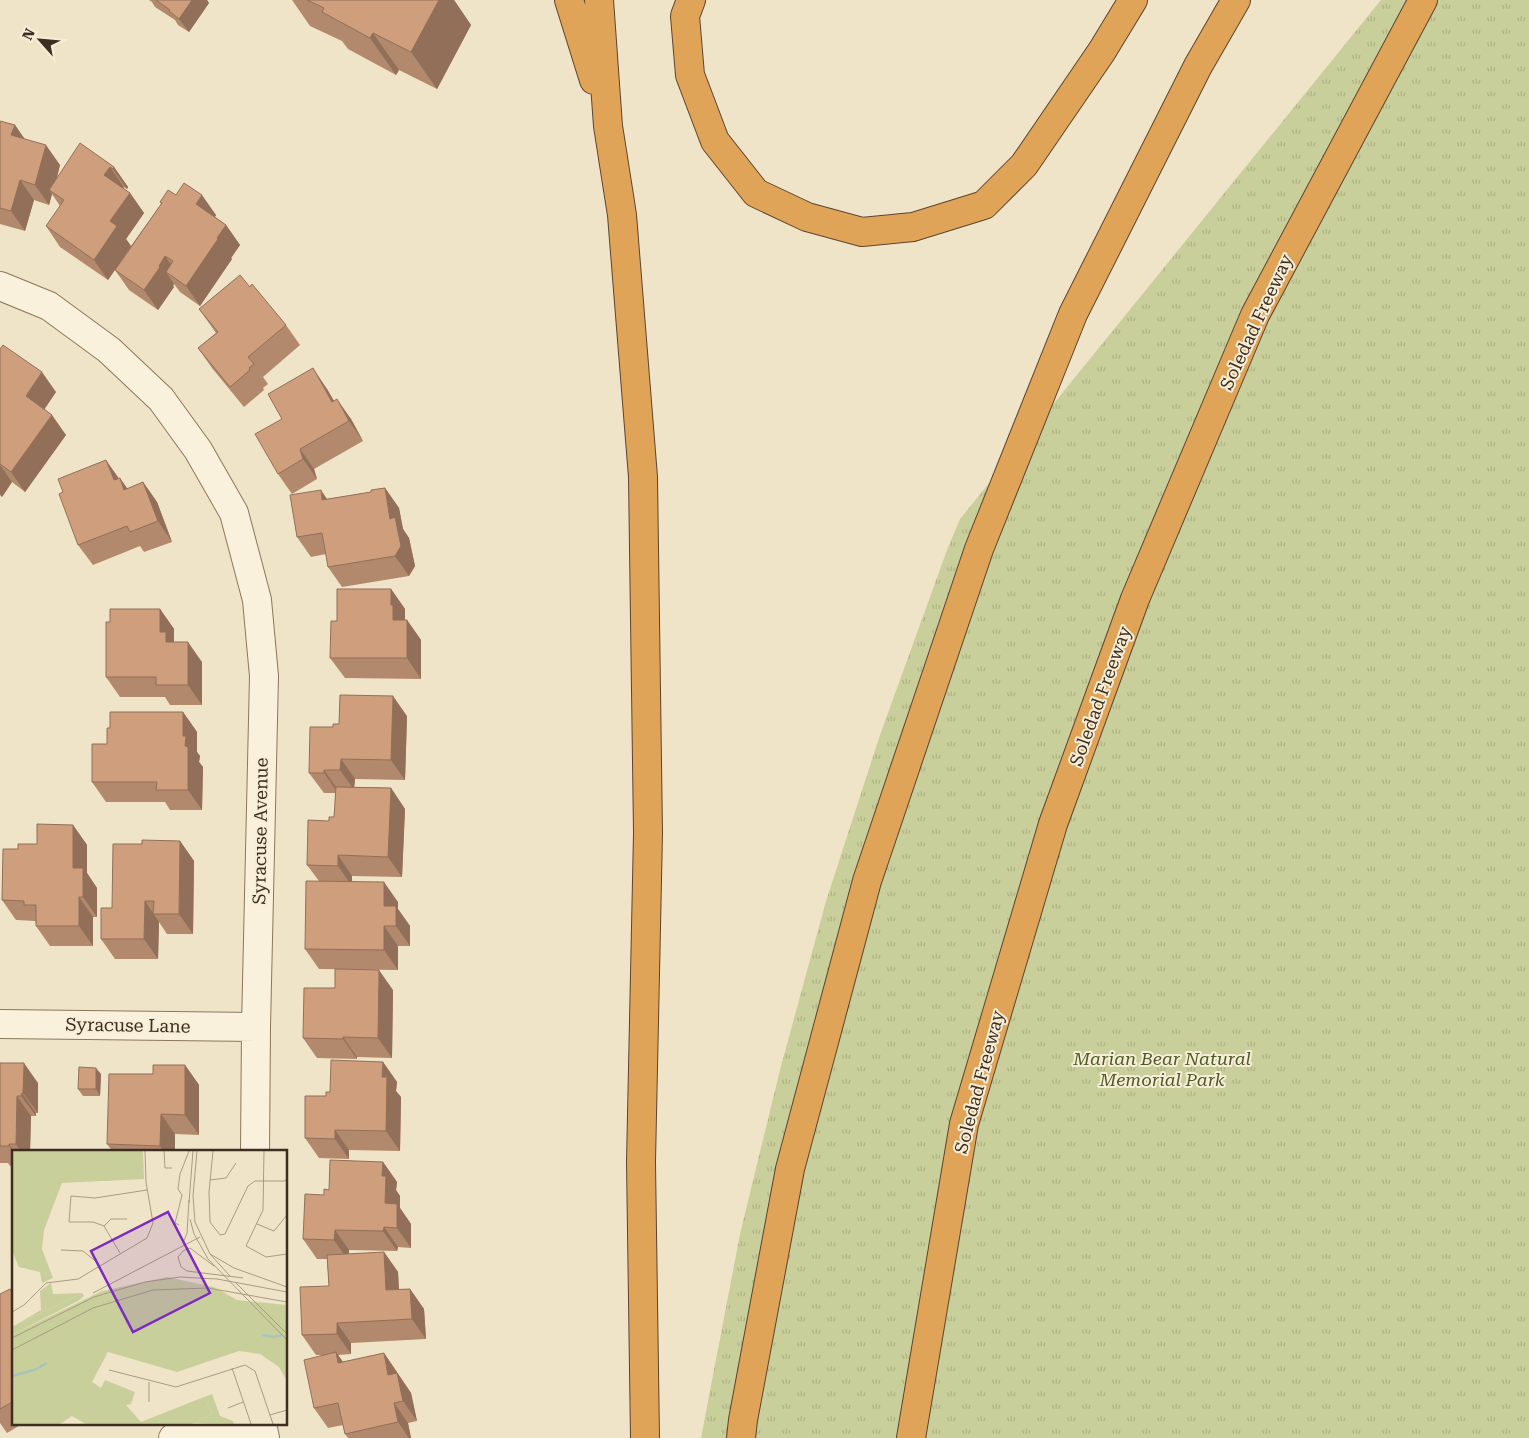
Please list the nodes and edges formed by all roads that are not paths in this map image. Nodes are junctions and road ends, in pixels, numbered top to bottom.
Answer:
1 (569, 0) edge
2 (598, 0) edge
3 (691, 0) edge
4 (1133, 0) edge
5 (1236, 0) edge
6 (1423, 0) edge
7 (608, 126) junction
8 (0, 286) edge
9 (0, 1024) edge
10 (256, 1027) junction
11 (255, 1150) edge
12 (249, 1426) edge
13 (173, 1438) edge
14 (645, 1438) edge
15 (741, 1438) edge
16 (911, 1438) edge

1 - 7 highway
2 - 7 highway
3 - 4 highway
5 - 15 highway
6 - 16 highway, Soledad Freeway
7 - 14 highway
8 - 10 street, Syracuse Avenue
9 - 10 street, Syracuse Lane
10 - 11 street, Syracuse Avenue
12 - 13 street

